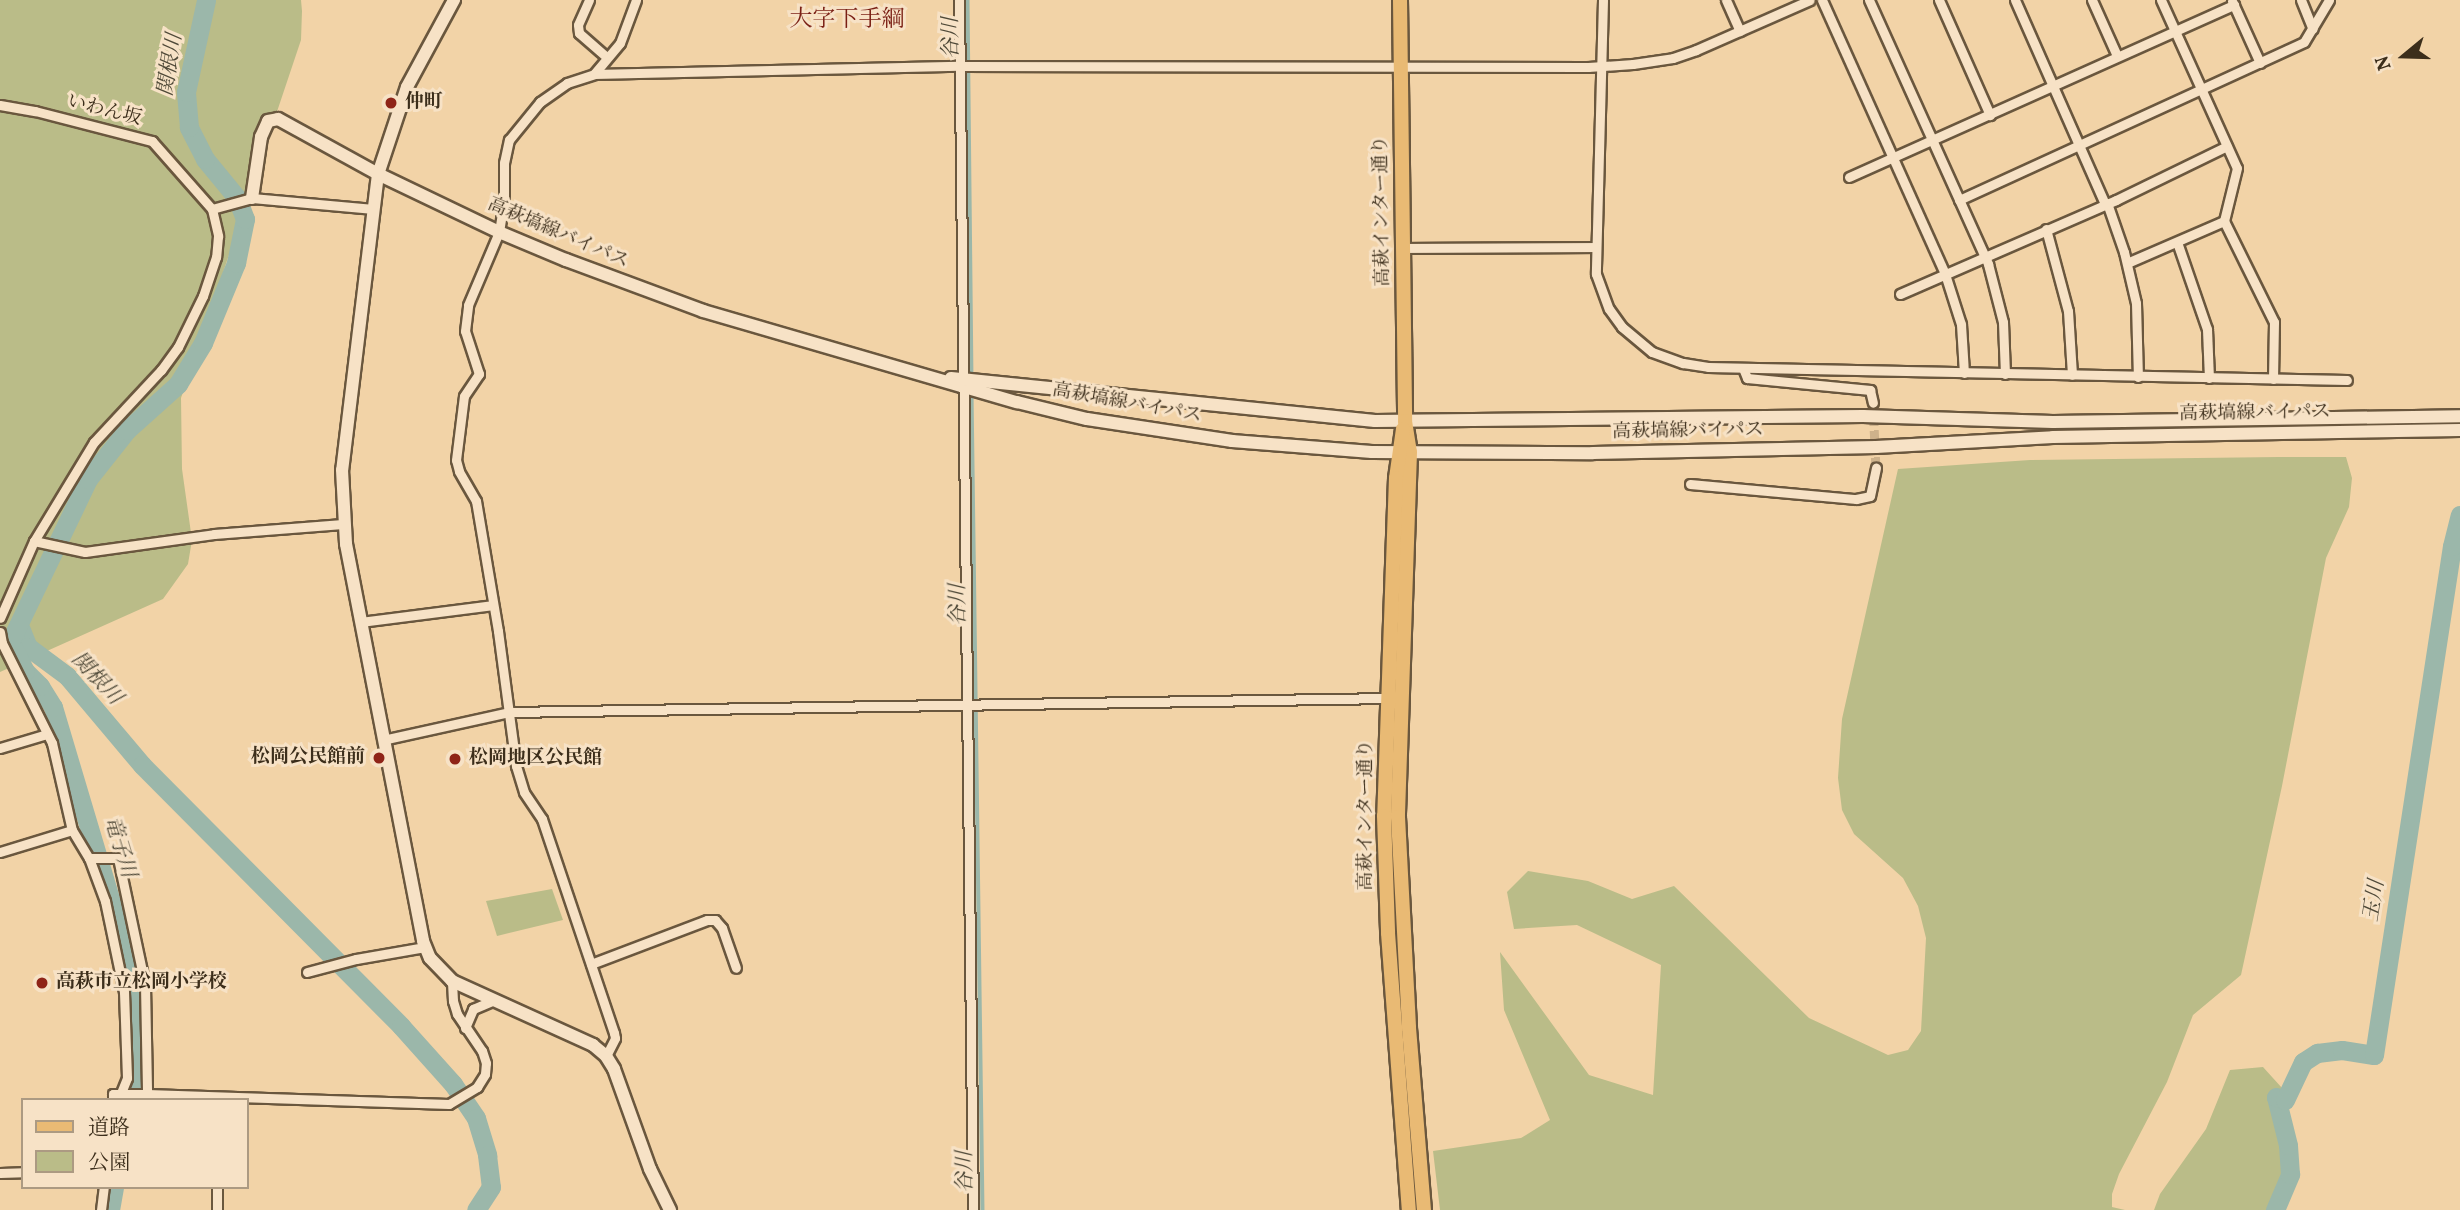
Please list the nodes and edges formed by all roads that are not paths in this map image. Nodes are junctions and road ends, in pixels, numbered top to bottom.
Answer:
1 (454, 0) edge
2 (589, 0) edge
3 (636, 0) edge
4 (959, 0) edge
5 (1400, 0) edge
6 (1603, 0) edge
7 (1726, 0) edge
8 (1810, 0) edge
9 (1822, 0) edge
10 (1869, 0) edge
11 (1939, 0) edge
12 (2015, 0) edge
13 (2092, 0) edge
14 (2161, 0) edge
15 (2301, 0) edge
16 (2329, 0) edge
17 (2233, 3) edge
18 (2313, 29) junction
19 (1740, 30) junction
20 (2175, 32) junction
21 (2117, 56) junction
22 (607, 57) junction
23 (2260, 63) junction
24 (960, 66) junction
25 (1401, 66) junction
26 (1601, 66) junction
27 (594, 74) junction
28 (2053, 87) junction
29 (2201, 90) junction
30 (0, 105) edge
31 (1990, 114) junction
32 (1932, 141) junction
33 (2079, 145) junction
34 (2227, 146) junction
35 (1893, 158) junction
36 (378, 174) junction
37 (1849, 177) dead end
38 (248, 199) junction
39 (1959, 200) junction
40 (2106, 203) junction
41 (215, 208) junction
42 (373, 209) junction
43 (2224, 221) junction
44 (2046, 229) junction
45 (499, 232) junction
46 (2177, 242) junction
47 (1596, 247) junction
48 (1403, 248) junction
49 (1984, 256) junction
50 (2127, 263) junction
51 (1945, 274) junction
52 (1900, 294) dead end
53 (1744, 368) junction
54 (1964, 373) junction
55 (2005, 374) junction
56 (2072, 375) junction
57 (2138, 377) junction
58 (2209, 378) junction
59 (2273, 379) junction
60 (2347, 380) dead end
61 (964, 384) junction
62 (1872, 402) dead end
63 (2460, 416) edge
64 (1405, 421) junction
65 (2460, 430) edge
66 (1404, 452) junction
67 (1876, 468) tunnel mouth
68 (1690, 484) dead end
69 (343, 524) junction
70 (34, 541) junction
71 (494, 606) junction
72 (0, 618) edge
73 (361, 622) junction
74 (0, 632) edge
75 (1393, 698) junction
76 (968, 704) junction
77 (509, 712) junction
78 (47, 734) junction
79 (383, 740) junction
80 (0, 748) edge
81 (72, 830) junction
82 (0, 852) edge
83 (89, 858) junction
84 (425, 947) junction
85 (591, 964) junction
86 (736, 968) dead end
87 (307, 972) dead end
88 (452, 981) junction
89 (495, 1000) junction
90 (465, 1028) junction
91 (606, 1056) junction
92 (145, 1094) junction
93 (116, 1097) edge
94 (218, 1098) edge
95 (248, 1099) edge
96 (21, 1172) edge
97 (0, 1173) edge
98 (104, 1189) edge
99 (217, 1189) edge
100 (101, 1210) edge
101 (217, 1210) edge
102 (670, 1210) edge
103 (973, 1210) edge
104 (1409, 1210) edge
105 (1424, 1210) edge

1 - 36 main road
2 - 22 street
3 - 22 street
4 - 24 street
5 - 25 main road, 高萩インター通り
6 - 26 street
7 - 19 street
8 - 19 street
9 - 35 street
10 - 32 street
11 - 31 street
12 - 28 street
13 - 21 street
14 - 20 street
15 - 18 street
16 - 18 street
17 - 20 street
17 - 23 street
18 - 23 street
19 - 26 street
20 - 21 street
20 - 29 street
21 - 28 street
22 - 27 street
23 - 29 street
24 - 25 street
24 - 27 street
24 - 61 street
25 - 26 street
25 - 48 main road, 高萩インター通り
26 - 47 street
27 - 45 street
28 - 31 street
28 - 33 street
29 - 33 street
29 - 34 street
30 - 41 street, いわん坂
31 - 32 street
32 - 35 street
32 - 39 street
33 - 39 street
33 - 40 street
34 - 40 street
34 - 43 street
35 - 37 street
35 - 51 street
36 - 38 main road, 高萩塙線バイパス
36 - 42 main road
36 - 45 main road, 高萩塙線バイパス
38 - 41 street
38 - 42 street
39 - 49 street
40 - 44 street
40 - 50 street
41 - 70 street
42 - 69 main road
43 - 46 street
43 - 59 street
44 - 49 street
44 - 56 street
45 - 61 main road, 高萩塙線バイパス
45 - 71 street
46 - 50 street
46 - 58 street
47 - 48 street
47 - 53 street
48 - 64 main road, 高萩インター通り
49 - 51 street
49 - 55 street
50 - 57 street
51 - 52 street
51 - 54 street
53 - 54 street
53 - 62 street
54 - 55 street
55 - 56 street
56 - 57 street
57 - 58 street
58 - 59 street
59 - 60 street
61 - 64 main road, 高萩塙線バイパス
61 - 66 main road, 高萩塙線バイパス
61 - 76 street
63 - 64 main road, 高萩塙線バイパス
64 - 66 main road, 高萩インター通り
65 - 66 main road, 高萩塙線バイパス
66 - 75 main road, 高萩インター通り
67 - 68 street
69 - 70 street
69 - 73 main road
70 - 72 street
71 - 73 street
71 - 77 street
73 - 79 main road
74 - 78 street
75 - 76 street
75 - 104 main road, 高萩インター通り
75 - 105 main road, 高萩インター通り
76 - 77 street
76 - 103 street
77 - 79 street
77 - 85 street
78 - 80 street
78 - 81 street
79 - 84 main road
81 - 82 street
81 - 83 street
83 - 92 street
83 - 93 street
84 - 87 street
84 - 88 main road
85 - 86 street
85 - 91 street
88 - 89 main road
88 - 90 street
89 - 90 street
89 - 91 main road
90 - 95 street
91 - 102 main road
92 - 93 street
92 - 94 street
96 - 97 street
98 - 100 street
99 - 101 street

